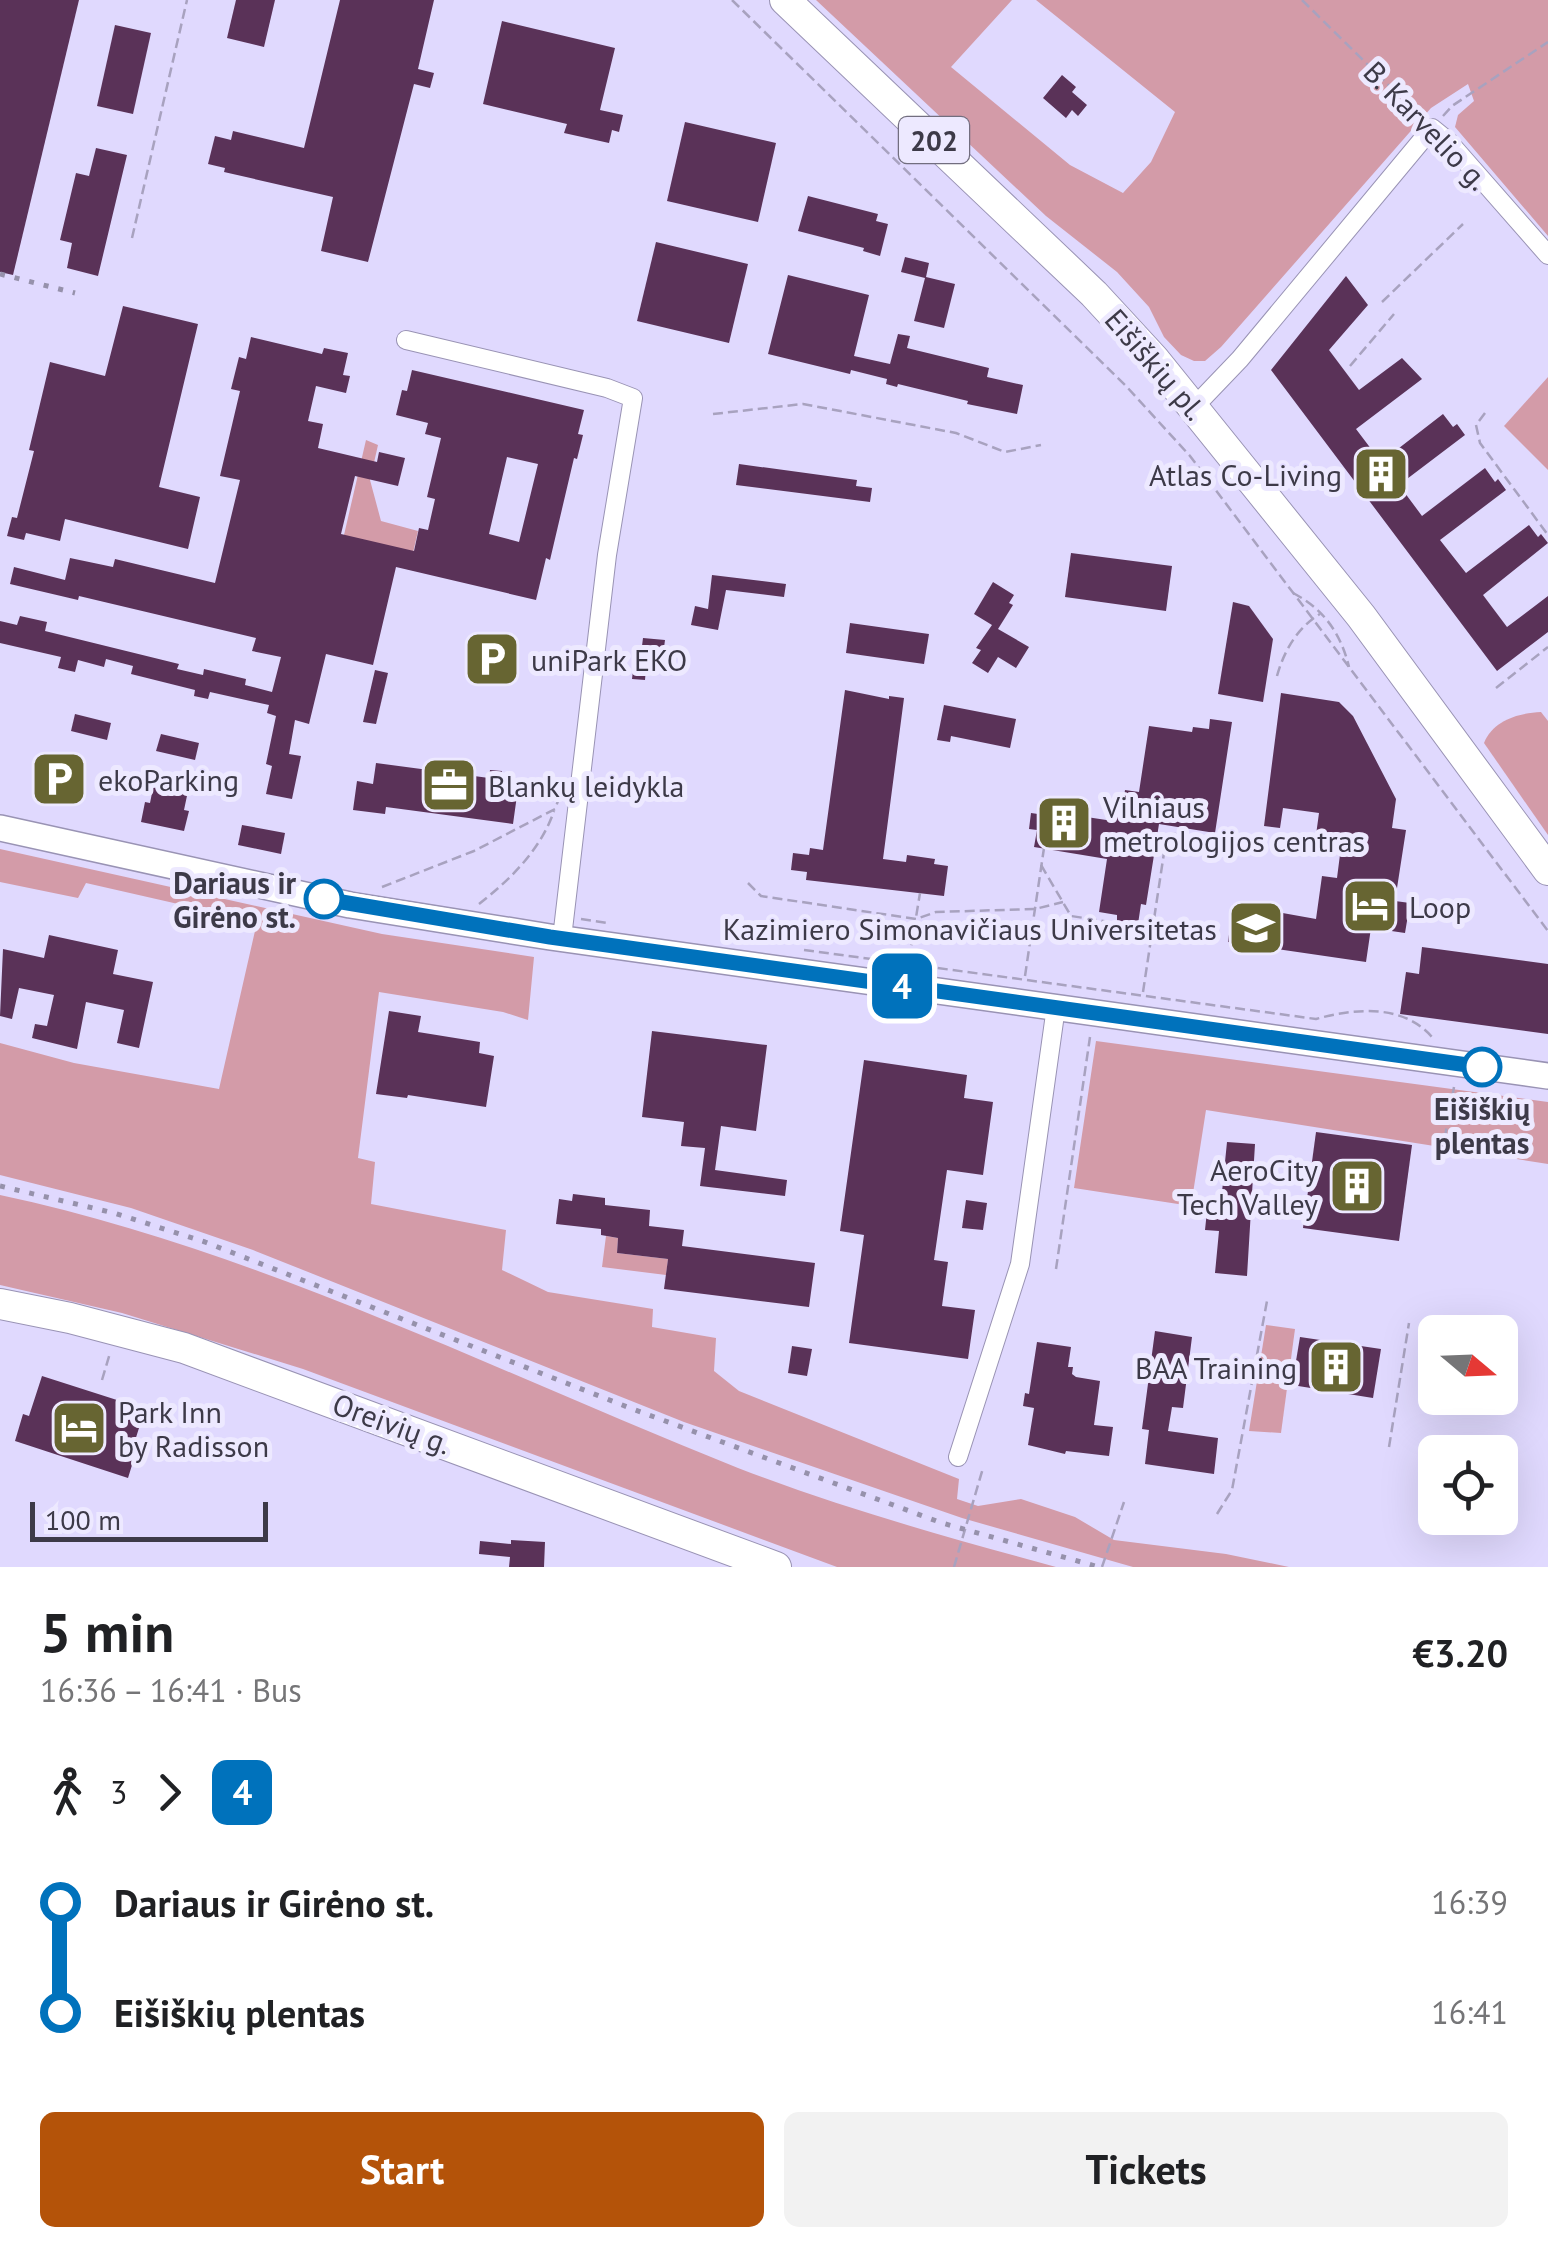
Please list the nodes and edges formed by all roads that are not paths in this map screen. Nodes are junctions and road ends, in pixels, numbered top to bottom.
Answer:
1 (785, 0) edge
2 (1548, 255) edge
3 (406, 340) dead end
4 (1195, 406) junction
5 (0, 828) edge
6 (1548, 870) edge
7 (564, 927) junction
8 (1056, 1007) junction
9 (1548, 1076) edge
10 (0, 1304) edge
11 (958, 1457) dead end
12 (776, 1567) edge

1 - 4 main road, Eišiškių pl. / 202
2 - 4 street, B. Karvelio g.
3 - 7 street
4 - 6 main road, Eišiškių pl. / 202
5 - 7 main road
7 - 8 main road
8 - 9 main road
8 - 11 street
10 - 12 main road, Oreivių g.

